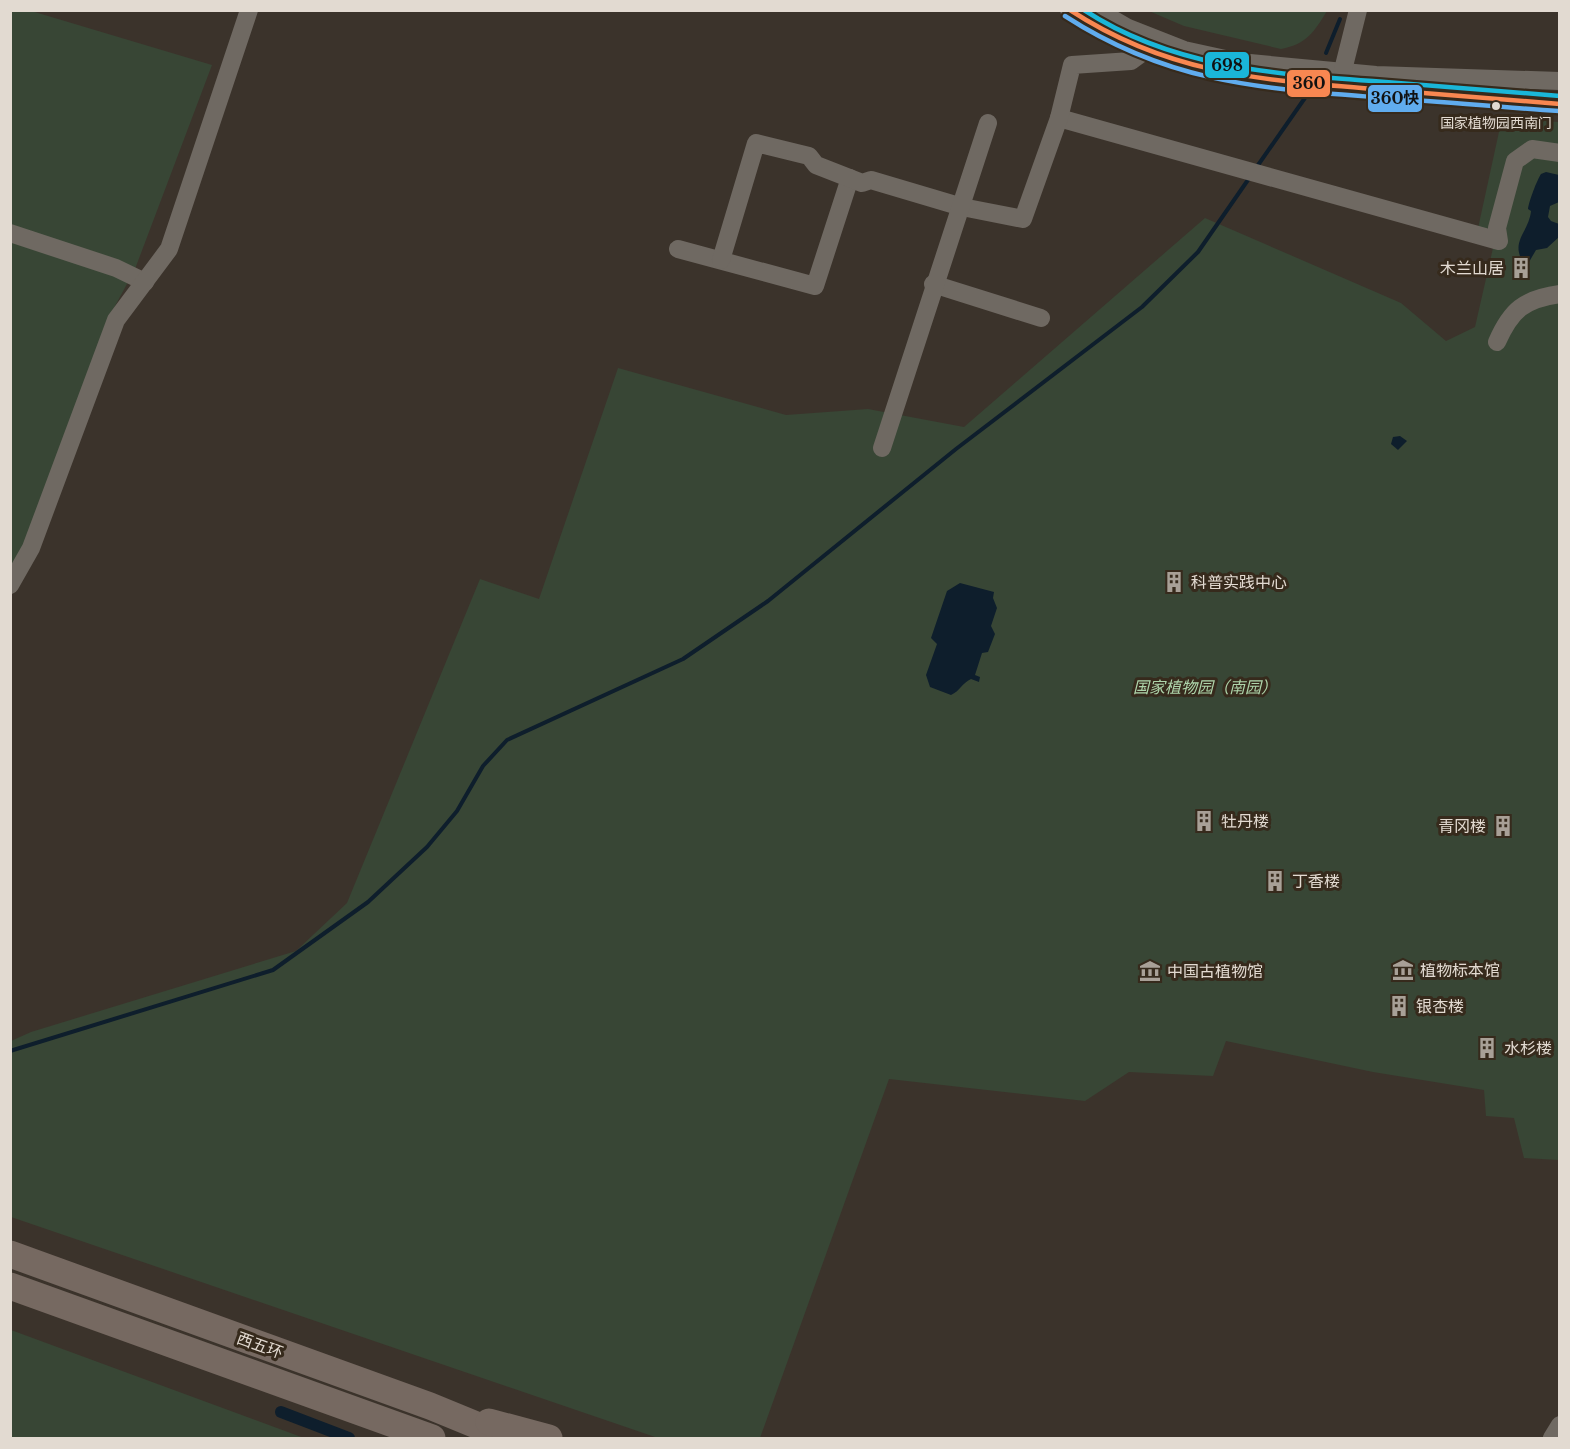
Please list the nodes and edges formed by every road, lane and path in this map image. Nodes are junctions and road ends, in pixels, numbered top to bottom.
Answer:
1 (249, 10) edge
2 (1069, 10) edge
3 (1097, 10) edge
4 (1358, 10) edge
5 (1146, 50) junction
6 (1343, 70) junction
7 (1560, 81) edge
8 (1560, 104) edge
9 (1059, 118) junction
10 (988, 123) dead end
11 (1560, 153) edge
12 (850, 178) junction
13 (962, 207) junction
14 (10, 233) edge
15 (678, 249) dead end
16 (721, 260) junction
17 (145, 282) junction
18 (933, 284) junction
19 (1560, 294) edge
20 (1041, 318) dead end
21 (1497, 342) dead end
22 (882, 448) dead end
23 (10, 585) edge
24 (10, 1254) edge
25 (10, 1286) edge
26 (430, 1406) junction
27 (1560, 1425) edge
28 (432, 1438) edge
29 (508, 1438) edge
30 (549, 1438) edge
31 (1552, 1438) edge

1 - 17 street
2 - 5 street
3 - 6 street
4 - 6 street
5 - 8 street
5 - 9 street
6 - 7 street
9 - 11 street
9 - 13 street
10 - 13 street
12 - 13 street
12 - 16 street
12 - 16 street
13 - 18 street
14 - 17 street
15 - 16 street
17 - 23 street
18 - 20 street
18 - 22 street
19 - 21 street
24 - 26 highway, 西五环
25 - 28 highway, 西五环
26 - 29 highway, 西五环
26 - 30 highway
27 - 31 street

